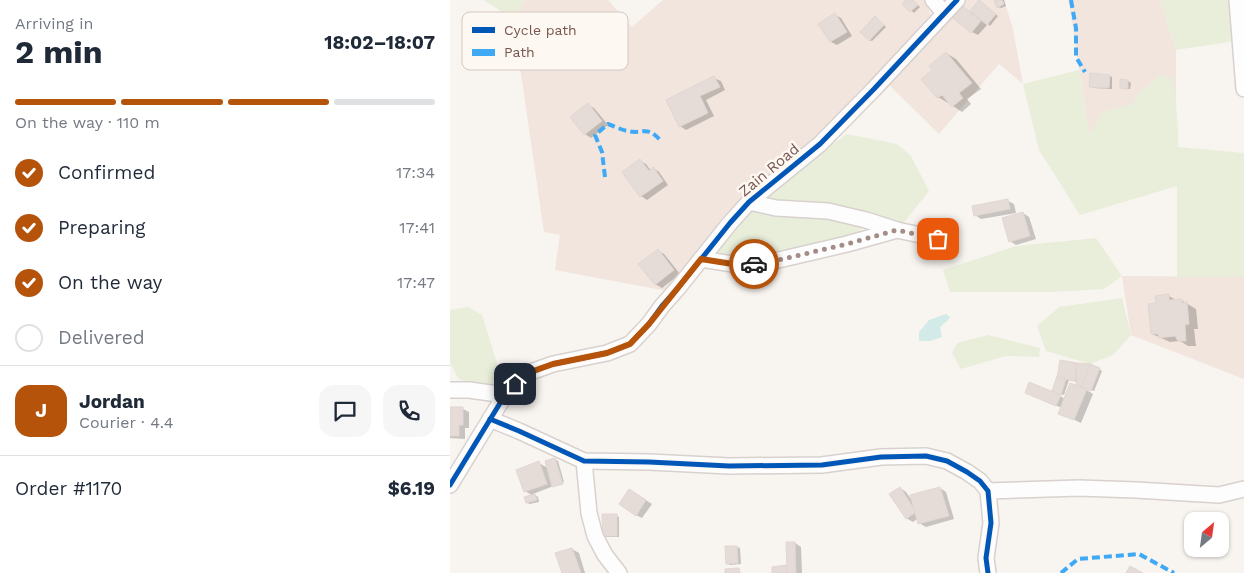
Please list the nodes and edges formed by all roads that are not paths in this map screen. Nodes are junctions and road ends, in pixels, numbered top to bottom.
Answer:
1 (933, 0) edge
2 (957, 0) edge
3 (1237, 0) edge
4 (944, 14) junction
5 (1244, 89) edge
6 (750, 202) junction
7 (897, 230) junction
8 (938, 239) dead end
9 (701, 259) junction
10 (450, 390) edge
11 (505, 395) junction
12 (490, 419) junction
13 (584, 461) junction
14 (450, 485) edge
15 (1244, 489) edge
16 (988, 491) junction
17 (618, 573) edge
18 (988, 573) edge

1 - 4 street
2 - 4 street, Zain Road
3 - 5 street
4 - 6 street, Zain Road
6 - 7 street
6 - 9 street, Zain Road
7 - 8 street
7 - 9 street
9 - 11 street, Zain Road
10 - 11 street
11 - 12 street, Zain Road
12 - 13 street
12 - 14 street, Zain Road
13 - 16 street
13 - 17 street
15 - 16 street
16 - 18 street

